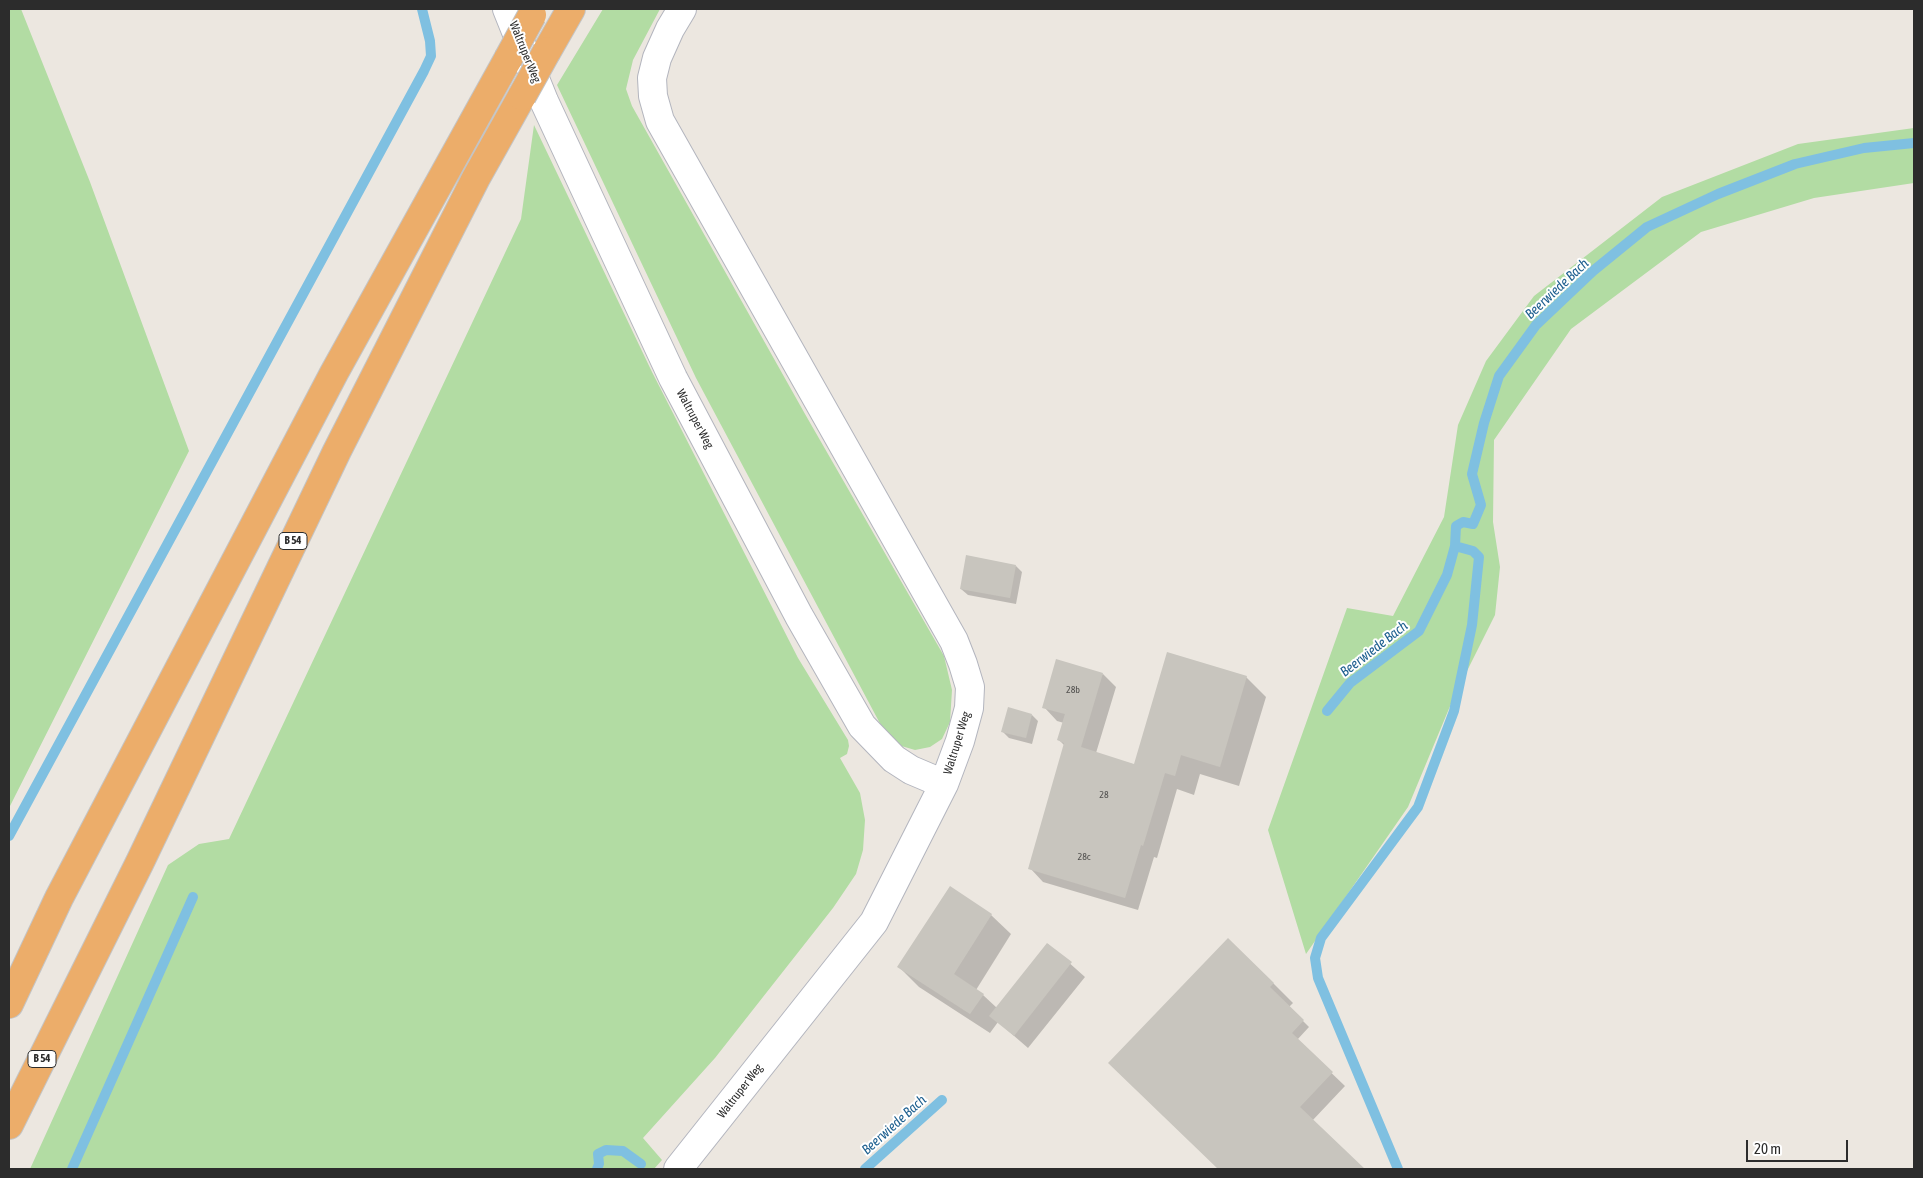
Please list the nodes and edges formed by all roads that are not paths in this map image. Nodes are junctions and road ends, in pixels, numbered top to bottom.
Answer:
1 (571, 9) edge
2 (682, 9) edge
3 (525, 11) edge
4 (944, 784) junction
5 (9, 1004) edge
6 (9, 1125) edge
7 (678, 1169) edge

1 - 6 highway, B 54, bridge
2 - 4 street, Waltruper Weg
3 - 4 street, Waltruper Weg
3 - 5 highway, bridge
4 - 7 street, Waltruper Weg

